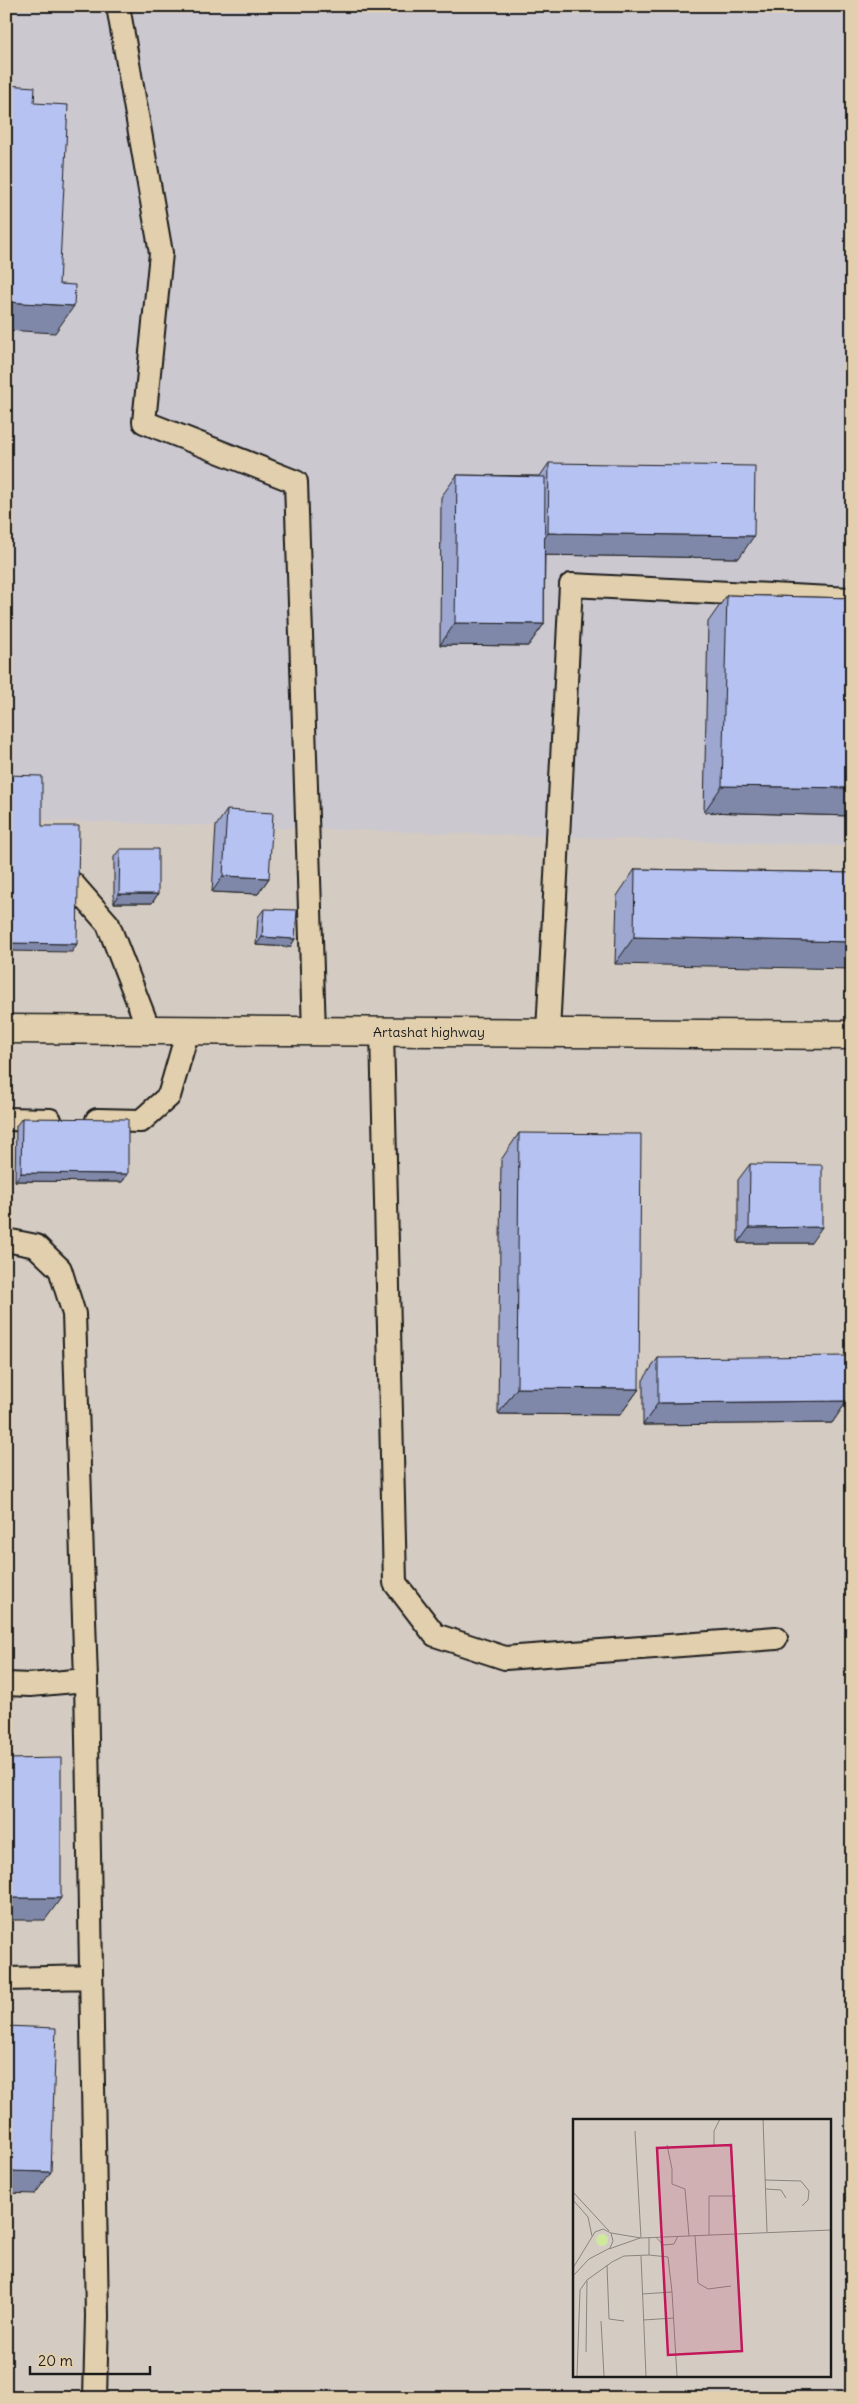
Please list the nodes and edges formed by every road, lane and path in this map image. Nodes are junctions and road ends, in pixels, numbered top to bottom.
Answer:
1 (118, 6) edge
2 (852, 599) edge
3 (73, 884) edge
4 (6, 1029) edge
5 (149, 1030) junction
6 (188, 1030) junction
7 (314, 1031) junction
8 (382, 1032) junction
9 (548, 1032) junction
10 (852, 1035) edge
11 (6, 1119) edge
12 (6, 1240) edge
13 (776, 1638) dead end
14 (86, 1680) junction
15 (6, 1684) edge
16 (91, 1977) junction
17 (6, 1979) edge
18 (94, 2398) edge

1 - 7 lane
2 - 9 lane
3 - 5 lane
4 - 5 main road, Artashat highway
5 - 6 main road, Artashat highway
6 - 7 main road, Artashat highway
6 - 11 lane
7 - 8 main road, Artashat highway
8 - 9 main road, Artashat highway
8 - 13 lane
9 - 10 main road, Artashat highway
12 - 14 lane
14 - 15 lane
14 - 16 lane
16 - 17 lane
16 - 18 lane

